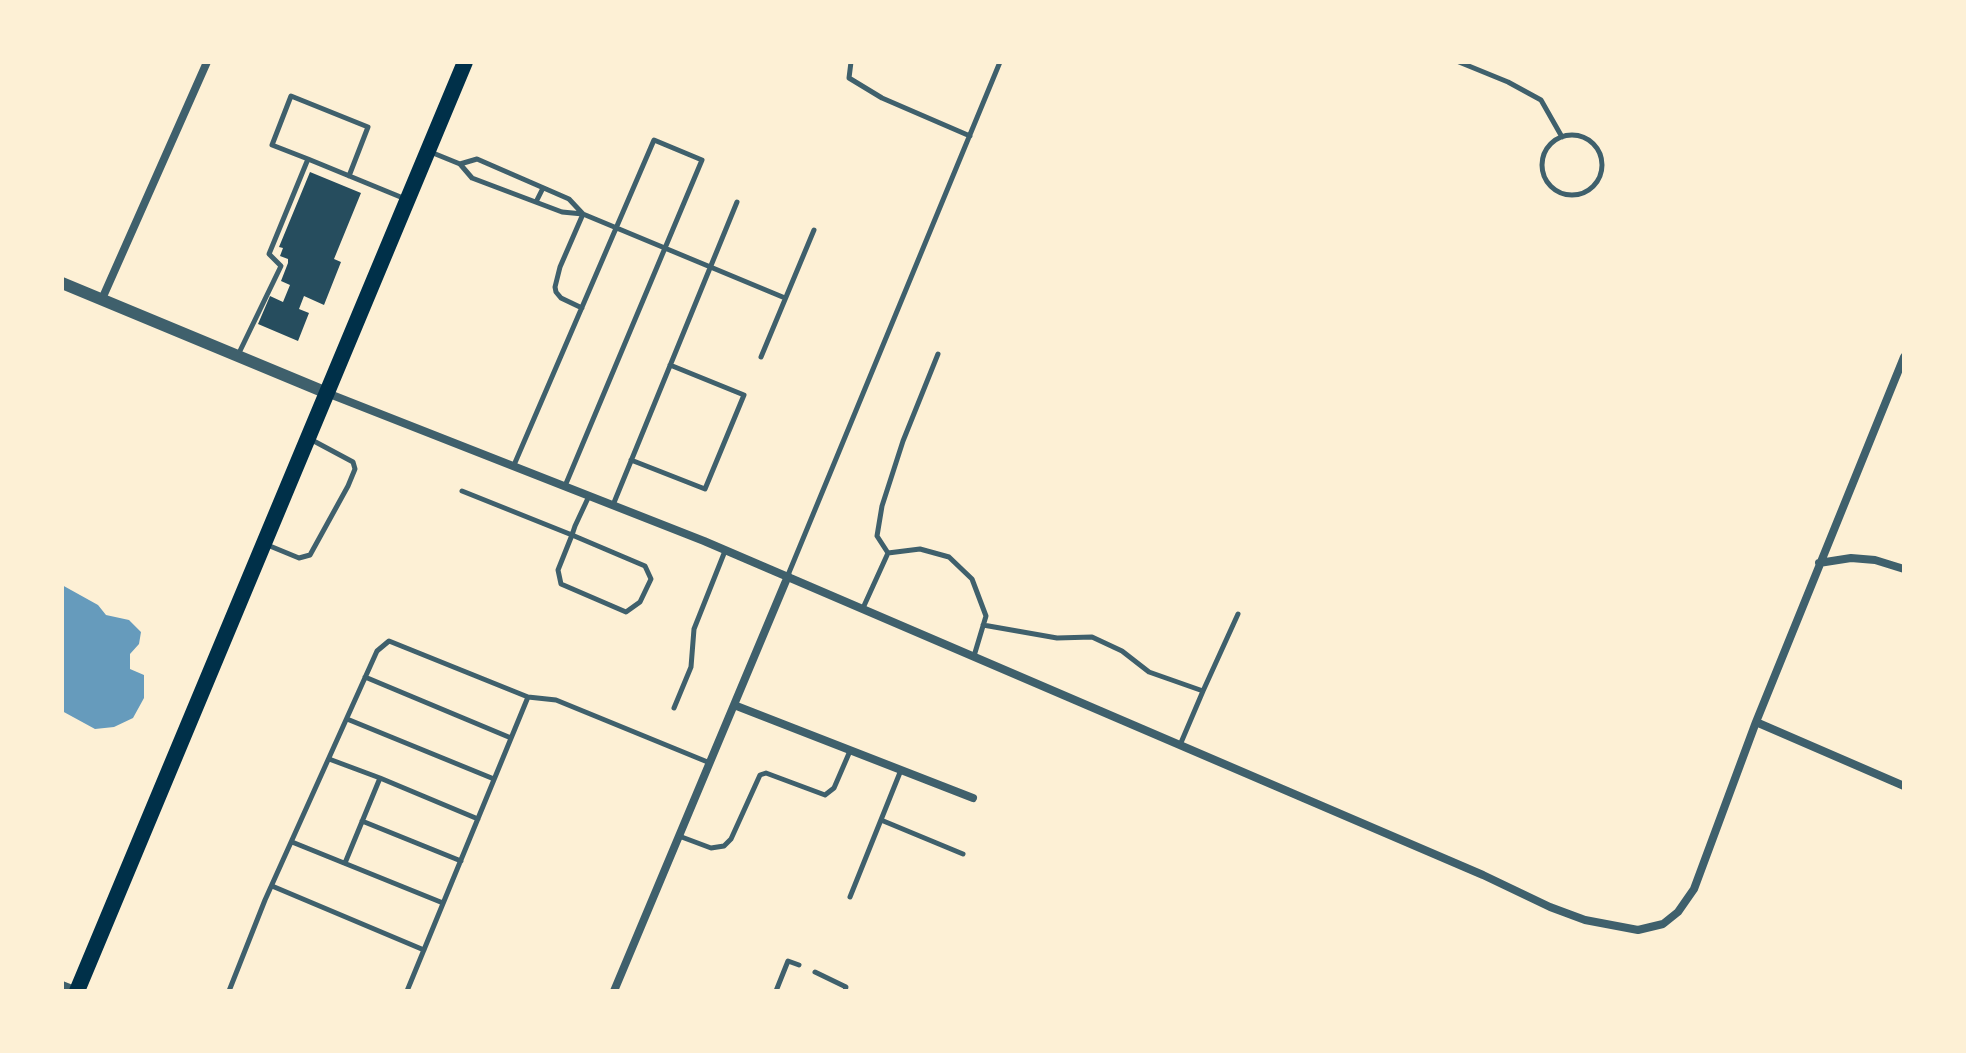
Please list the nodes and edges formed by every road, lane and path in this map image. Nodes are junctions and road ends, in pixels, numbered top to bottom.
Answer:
1 (207, 62) edge
2 (465, 62) edge
3 (851, 62) edge
4 (1000, 62) edge
5 (1459, 62) edge
6 (970, 136) junction
7 (1562, 137) junction
8 (428, 151) junction
9 (308, 159) junction
10 (460, 164) junction
11 (349, 176) junction
12 (543, 188) junction
13 (407, 200) junction
14 (536, 202) junction
15 (737, 202) dead end
16 (583, 214) junction
17 (617, 228) junction
18 (814, 230) dead end
19 (664, 248) junction
20 (710, 268) junction
21 (62, 283) edge
22 (785, 298) junction
23 (102, 299) junction
24 (582, 308) junction
25 (938, 354) dead end
26 (238, 355) junction
27 (761, 357) dead end
28 (1904, 357) edge
29 (670, 365) junction
30 (327, 393) junction
31 (308, 438) junction
32 (631, 460) junction
33 (514, 466) junction
34 (565, 486) junction
35 (462, 491) dead end
36 (589, 496) junction
37 (613, 505) junction
38 (572, 535) junction
39 (264, 544) junction
40 (726, 550) junction
41 (888, 553) junction
42 (1819, 563) junction
43 (1904, 569) edge
44 (788, 576) junction
45 (863, 608) junction
46 (1238, 614) dead end
47 (983, 625) junction
48 (974, 656) junction
49 (365, 677) junction
50 (1203, 691) junction
51 (528, 697) junction
52 (734, 705) junction
53 (674, 708) dead end
54 (347, 719) junction
55 (1756, 722) junction
56 (511, 738) junction
57 (1180, 745) junction
58 (850, 751) junction
59 (329, 759) junction
60 (710, 763) junction
61 (901, 770) junction
62 (380, 778) junction
63 (494, 779) junction
64 (1904, 786) edge
65 (973, 798) dead end
66 (478, 819) junction
67 (881, 820) junction
68 (362, 821) junction
69 (679, 836) junction
70 (292, 842) junction
71 (963, 854) dead end
72 (461, 861) junction
73 (345, 863) junction
74 (272, 886) junction
75 (850, 897) dead end
76 (443, 903) junction
77 (424, 950) junction
78 (799, 965) dead end
79 (815, 972) dead end
80 (62, 985) edge
81 (615, 989) edge
82 (77, 991) edge
83 (229, 991) edge
84 (407, 991) edge
85 (627, 991) edge
86 (776, 991) edge
87 (845, 991) edge

1 - 23 street
2 - 8 main road
3 - 6 lane
4 - 6 lane
5 - 7 lane
6 - 44 lane
7 - 7 lane
8 - 10 lane
8 - 13 main road
9 - 11 lane
9 - 11 lane
9 - 26 lane
10 - 12 lane
10 - 14 lane
11 - 13 lane
12 - 14 lane
12 - 16 lane
13 - 30 main road
14 - 16 lane
15 - 20 lane
16 - 17 lane
16 - 24 lane
17 - 19 lane
17 - 19 lane
17 - 24 lane
18 - 22 lane
19 - 20 lane
19 - 34 lane
20 - 22 lane
20 - 29 lane
21 - 23 street
22 - 27 lane
23 - 26 street
24 - 33 lane
25 - 41 lane
26 - 30 street
28 - 42 street
29 - 32 lane
29 - 32 lane
30 - 31 main road
30 - 33 street
31 - 39 main road
31 - 39 lane
32 - 37 lane
33 - 34 street
34 - 36 street
35 - 38 lane
36 - 37 street
36 - 38 lane
37 - 40 street
38 - 38 lane
39 - 82 main road
40 - 44 street
40 - 53 lane
41 - 45 lane
41 - 47 lane
42 - 43 street
42 - 55 street
44 - 45 street
44 - 52 street
45 - 48 street
46 - 50 lane
47 - 48 lane
47 - 50 lane
48 - 57 street
49 - 51 lane
49 - 54 lane
49 - 56 lane
50 - 57 lane
51 - 56 lane
51 - 60 lane
52 - 58 street
52 - 60 street
54 - 59 lane
54 - 63 lane
55 - 57 street
55 - 64 street
56 - 63 lane
58 - 61 street
58 - 69 lane
59 - 62 lane
59 - 70 lane
60 - 69 street
61 - 65 street
61 - 67 lane
62 - 66 lane
62 - 68 lane
63 - 66 lane
66 - 72 lane
67 - 71 lane
67 - 75 lane
68 - 72 lane
68 - 73 lane
69 - 81 street
70 - 73 lane
70 - 74 lane
72 - 76 lane
73 - 76 lane
74 - 77 lane
74 - 83 lane
76 - 77 lane
77 - 84 lane
78 - 86 lane
79 - 87 lane
80 - 82 street
81 - 85 street

